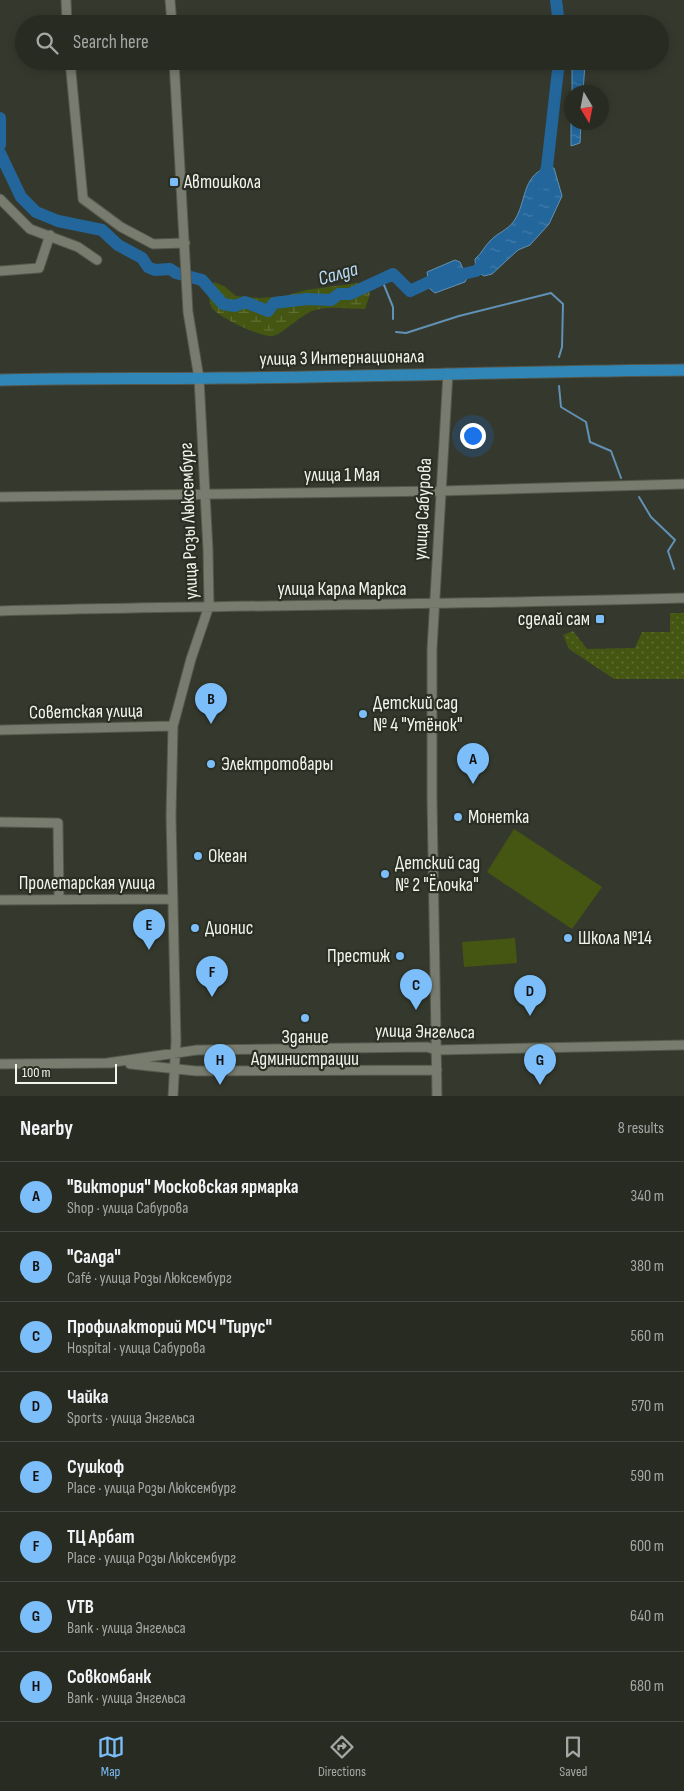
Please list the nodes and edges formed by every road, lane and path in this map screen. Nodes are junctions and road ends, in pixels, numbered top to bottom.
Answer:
1 (66, 0) edge
2 (170, 0) edge
3 (66, 15) edge
4 (171, 15) edge
5 (71, 70) edge
6 (175, 70) edge
7 (0, 199) edge
8 (50, 235) junction
9 (185, 243) junction
10 (97, 260) dead end
11 (0, 271) edge
12 (684, 370) edge
13 (448, 373) junction
14 (199, 378) junction
15 (0, 380) edge
16 (684, 484) edge
17 (440, 491) junction
18 (204, 493) junction
19 (0, 497) edge
20 (684, 598) edge
21 (434, 605) junction
22 (209, 606) junction
23 (0, 611) edge
24 (173, 726) junction
25 (0, 730) edge
26 (0, 822) edge
27 (59, 899) junction
28 (174, 899) junction
29 (0, 900) edge
30 (684, 1045) edge
31 (436, 1050) junction
32 (176, 1052) junction
33 (107, 1063) junction
34 (0, 1064) edge
35 (175, 1070) junction
36 (437, 1070) junction
37 (173, 1096) edge
38 (437, 1096) edge

1 - 3 street
2 - 4 street
5 - 9 street
6 - 9 street, улица Розы Люксембург
7 - 8 street
8 - 10 street
8 - 11 street
9 - 14 street, улица Розы Люксембург
12 - 13 main road, улица 3 Интернационала
13 - 14 main road, улица 3 Интернационала
13 - 17 street, улица Сабурова
14 - 15 main road, улица 3 Интернационала
14 - 18 street, улица Розы Люксембург
16 - 17 street, улица 1 Мая
17 - 18 street, улица 1 Мая
17 - 21 street, улица Сабурова
18 - 19 street, улица 1 Мая
18 - 22 street, улица Розы Люксембург
20 - 21 street, улица Карла Маркса
21 - 22 street, улица Карла Маркса
21 - 31 street, улица Сабурова
22 - 23 street, улица Карла Маркса
22 - 24 street, улица Розы Люксембург
24 - 25 street, Советская улица
24 - 28 street, улица Розы Люксембург
26 - 27 street
27 - 28 street, Пролетарская улица
27 - 29 street, Пролетарская улица
28 - 32 street, улица Розы Люксембург
30 - 31 street, улица Энгельса
31 - 32 street, улица Энгельса
31 - 36 street, улица Сабурова
32 - 33 street, улица Энгельса
32 - 35 street, улица Розы Люксембург
33 - 34 street, улица Энгельса
33 - 35 street, улица Энгельса
35 - 36 street, улица Энгельса
35 - 37 street, улица Розы Люксембург
36 - 38 street, улица Сабурова

